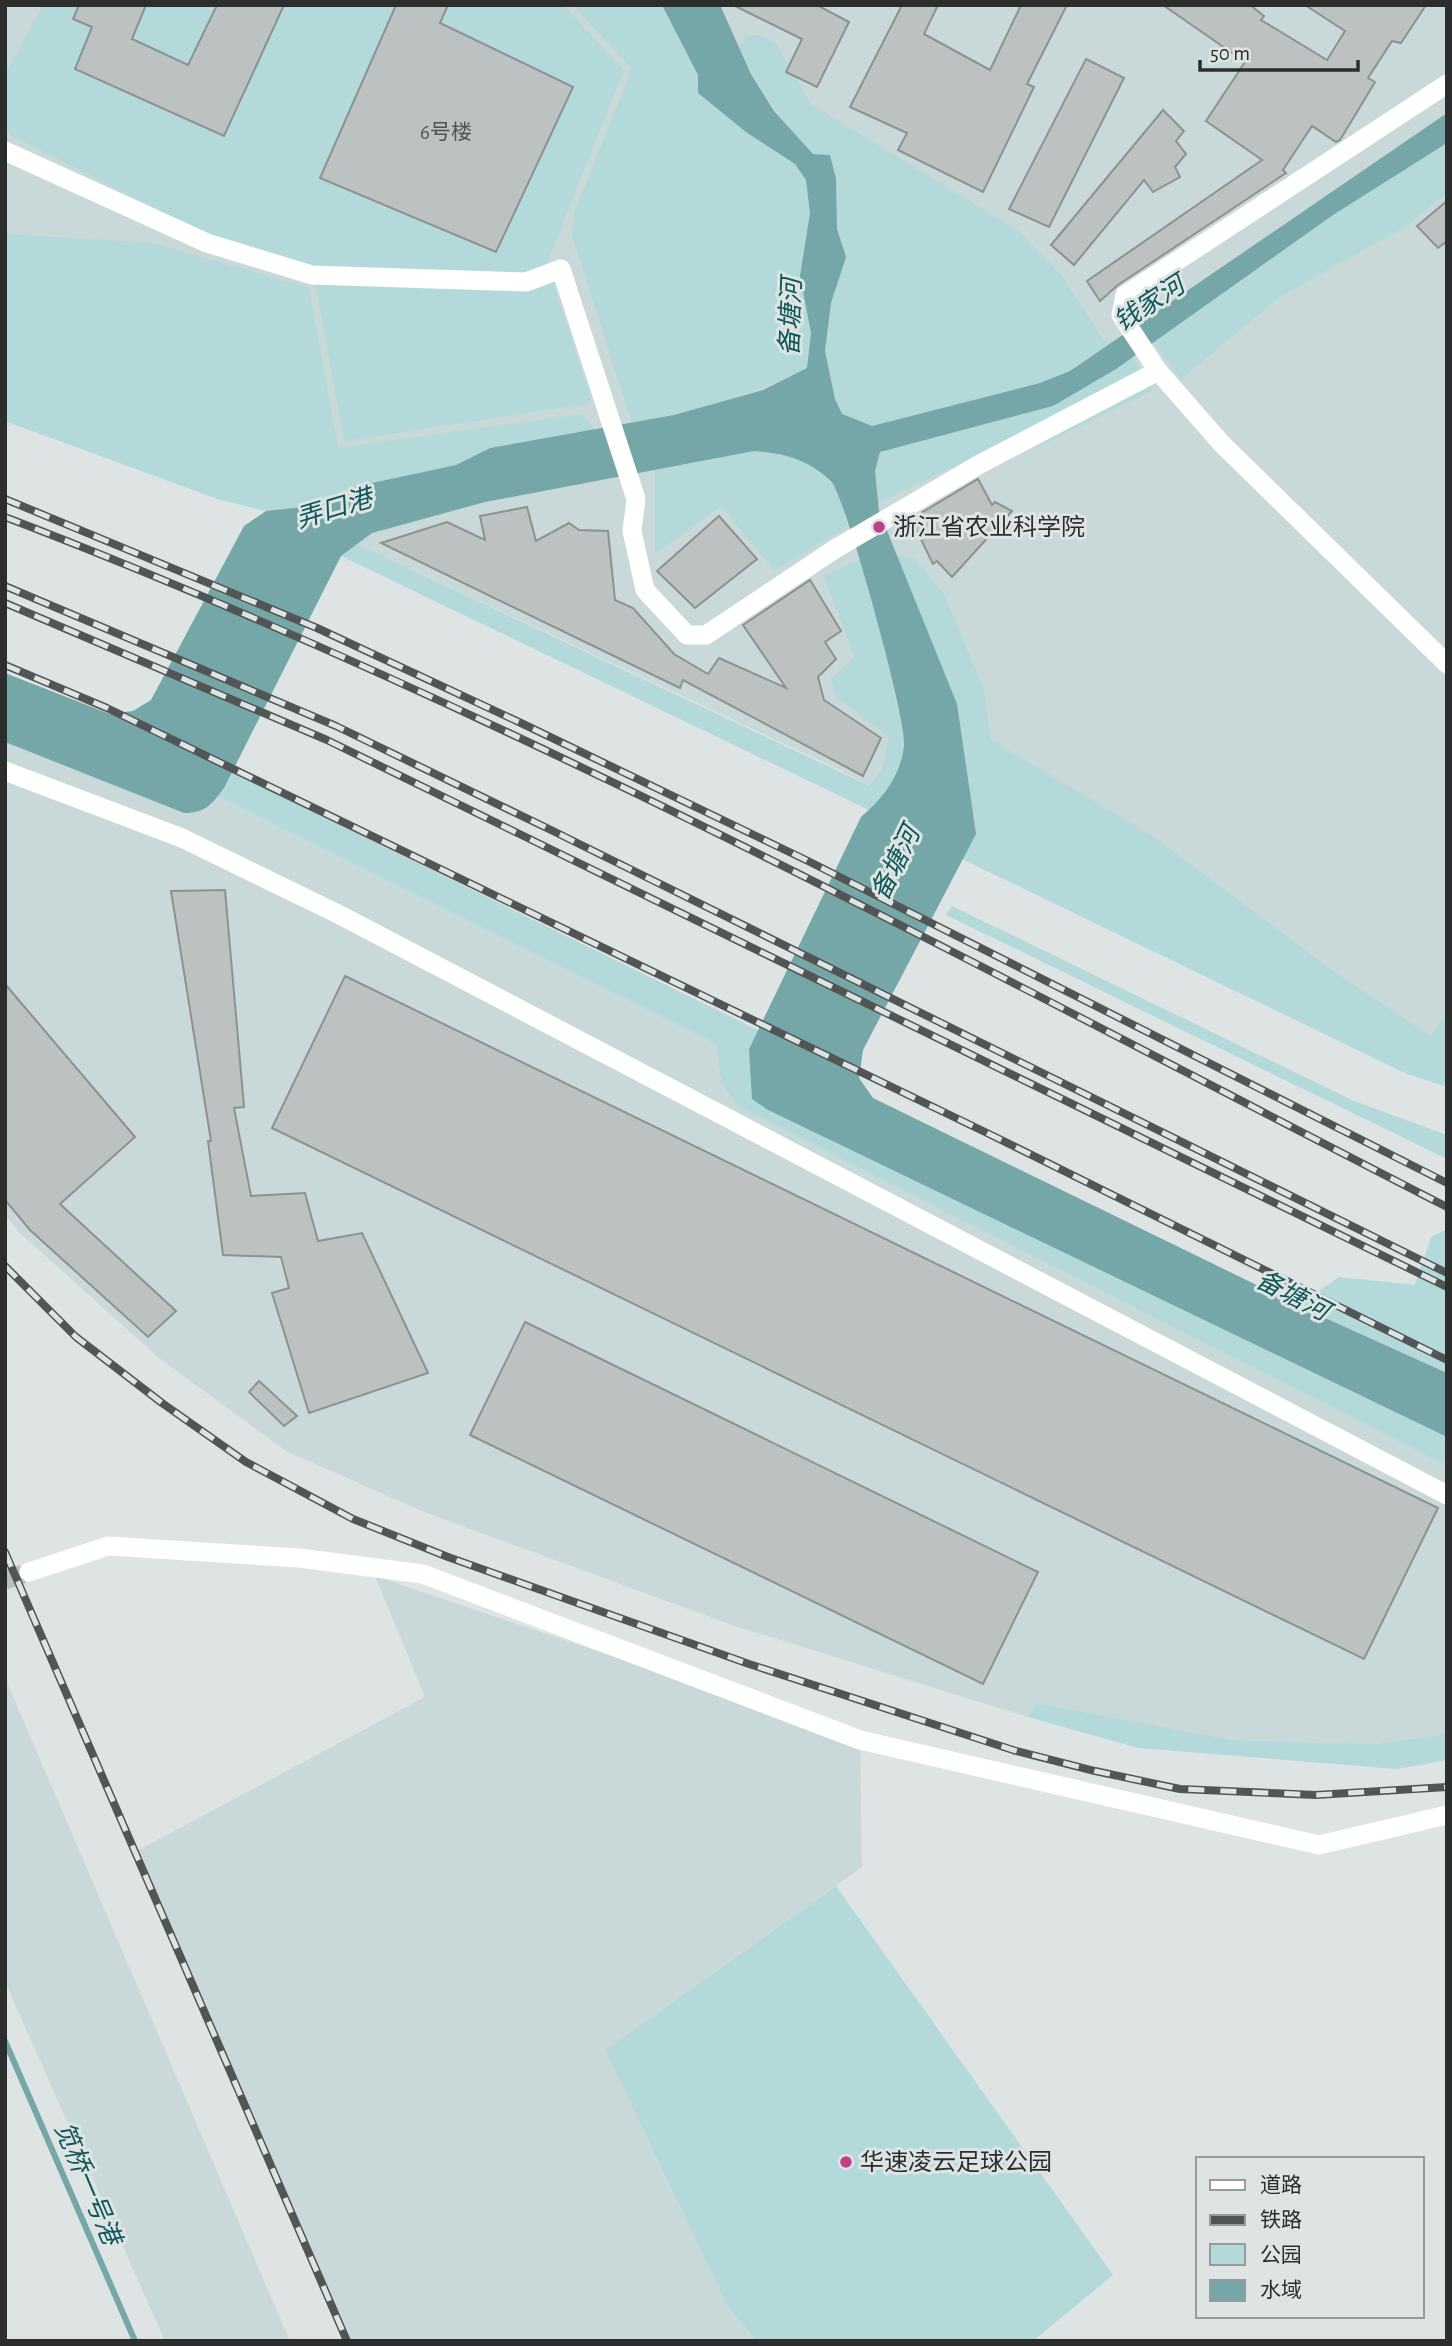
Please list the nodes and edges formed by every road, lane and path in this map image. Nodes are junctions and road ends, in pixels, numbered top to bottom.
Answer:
1 (1447, 85) edge
2 (7, 150) edge
3 (1158, 371) junction
4 (1447, 664) edge
5 (5, 771) edge
6 (1447, 1495) edge
7 (29, 1572) tunnel mouth
8 (1447, 1815) edge

1 - 3 street
2 - 3 street
3 - 4 street
5 - 6 street
7 - 8 street

